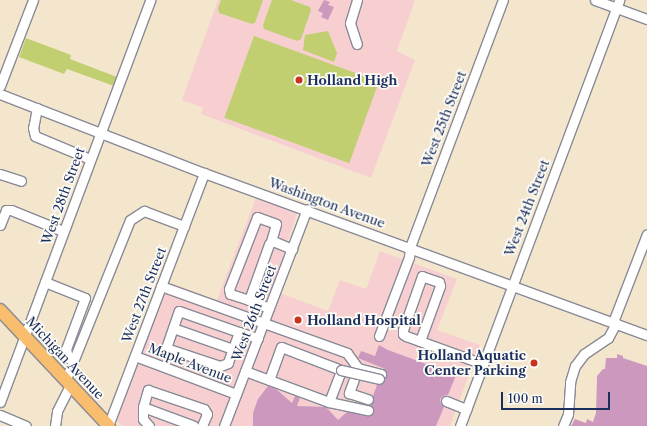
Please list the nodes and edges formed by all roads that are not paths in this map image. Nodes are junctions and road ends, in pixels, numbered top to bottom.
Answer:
1 (32, 0) edge
2 (150, 0) edge
3 (357, 0) edge
4 (503, 0) edge
5 (595, 0) edge
6 (617, 4) edge
7 (647, 19) edge
8 (358, 44) dead end
9 (0, 86) edge
10 (0, 94) edge
11 (37, 108) junction
12 (100, 133) junction
13 (90, 159) junction
14 (204, 173) junction
15 (0, 174) edge
16 (21, 181) dead end
17 (307, 209) junction
18 (0, 225) edge
19 (184, 226) junction
20 (63, 231) junction
21 (647, 234) edge
22 (271, 242) junction
23 (410, 247) junction
24 (292, 249) junction
25 (44, 282) junction
26 (512, 285) junction
27 (161, 286) junction
28 (249, 300) junction
29 (269, 308) junction
30 (0, 310) edge
31 (264, 323) junction
32 (615, 323) junction
33 (173, 328) junction
34 (239, 332) junction
35 (647, 335) edge
36 (24, 336) junction
37 (379, 336) dead end
38 (258, 338) junction
39 (420, 341) junction
40 (232, 350) junction
41 (135, 356) junction
42 (73, 361) junction
43 (483, 364) junction
44 (358, 368) junction
45 (341, 370) junction
46 (245, 371) junction
47 (269, 380) junction
48 (68, 382) junction
49 (236, 394) junction
50 (368, 399) dead end
51 (446, 401) dead end
52 (0, 402) edge
53 (329, 402) junction
54 (143, 407) junction
55 (466, 409) junction
56 (368, 410) dead end
57 (0, 415) edge
58 (26, 426) edge
59 (55, 426) edge
60 (109, 426) edge
61 (149, 426) edge
62 (194, 426) edge
63 (202, 426) edge
64 (225, 426) edge
65 (460, 426) edge
66 (563, 426) edge

1 - 9 street
2 - 12 street, West 28th Street
3 - 8 street
4 - 23 street, West 25th Street
5 - 6 street
6 - 7 street
6 - 26 street, West 24th Street
10 - 11 street, Washington Avenue
11 - 12 street, Washington Avenue
11 - 13 street
12 - 13 street, West 28th Street
12 - 14 street, Washington Avenue
13 - 20 street, West 28th Street
14 - 17 street, Washington Avenue
14 - 19 street, West 27th Street
15 - 16 street
17 - 23 street, Washington Avenue
17 - 24 street, West 26th Street
18 - 20 street
19 - 27 street, West 27th Street
19 - 42 street
20 - 25 street, West 28th Street
21 - 32 street
22 - 24 street
22 - 28 street
22 - 28 street
23 - 26 street, Washington Avenue
23 - 37 street, West 25th Street
24 - 29 street, West 26th Street
25 - 36 street, West 28th Street
25 - 42 street
26 - 32 street, Washington Avenue
26 - 43 street, West 24th Street
27 - 31 street
27 - 41 street, West 27th Street
28 - 29 street
29 - 31 street, West 26th Street
30 - 36 main road, Michigan Avenue
31 - 38 street, West 26th Street
31 - 44 street
32 - 35 street, Washington Avenue
32 - 66 street
33 - 34 street
33 - 40 street
33 - 40 street
34 - 38 street
34 - 40 street
36 - 48 main road, Michigan Avenue
36 - 52 street, West 28th Street
38 - 46 street, West 26th Street
39 - 39 street
39 - 43 street
41 - 49 street, Maple Avenue
41 - 60 street, West 27th Street
42 - 48 street
43 - 55 street, West 24th Street
44 - 45 street, bridge
44 - 50 street
45 - 47 street
45 - 53 street
46 - 47 street
46 - 49 street, West 26th Street
47 - 53 street
48 - 59 street
48 - 60 main road, Michigan Avenue
49 - 64 street, West 26th Street
51 - 55 street
53 - 56 street
54 - 61 street
54 - 62 street
54 - 63 street
55 - 65 street, West 24th Street
57 - 58 street

